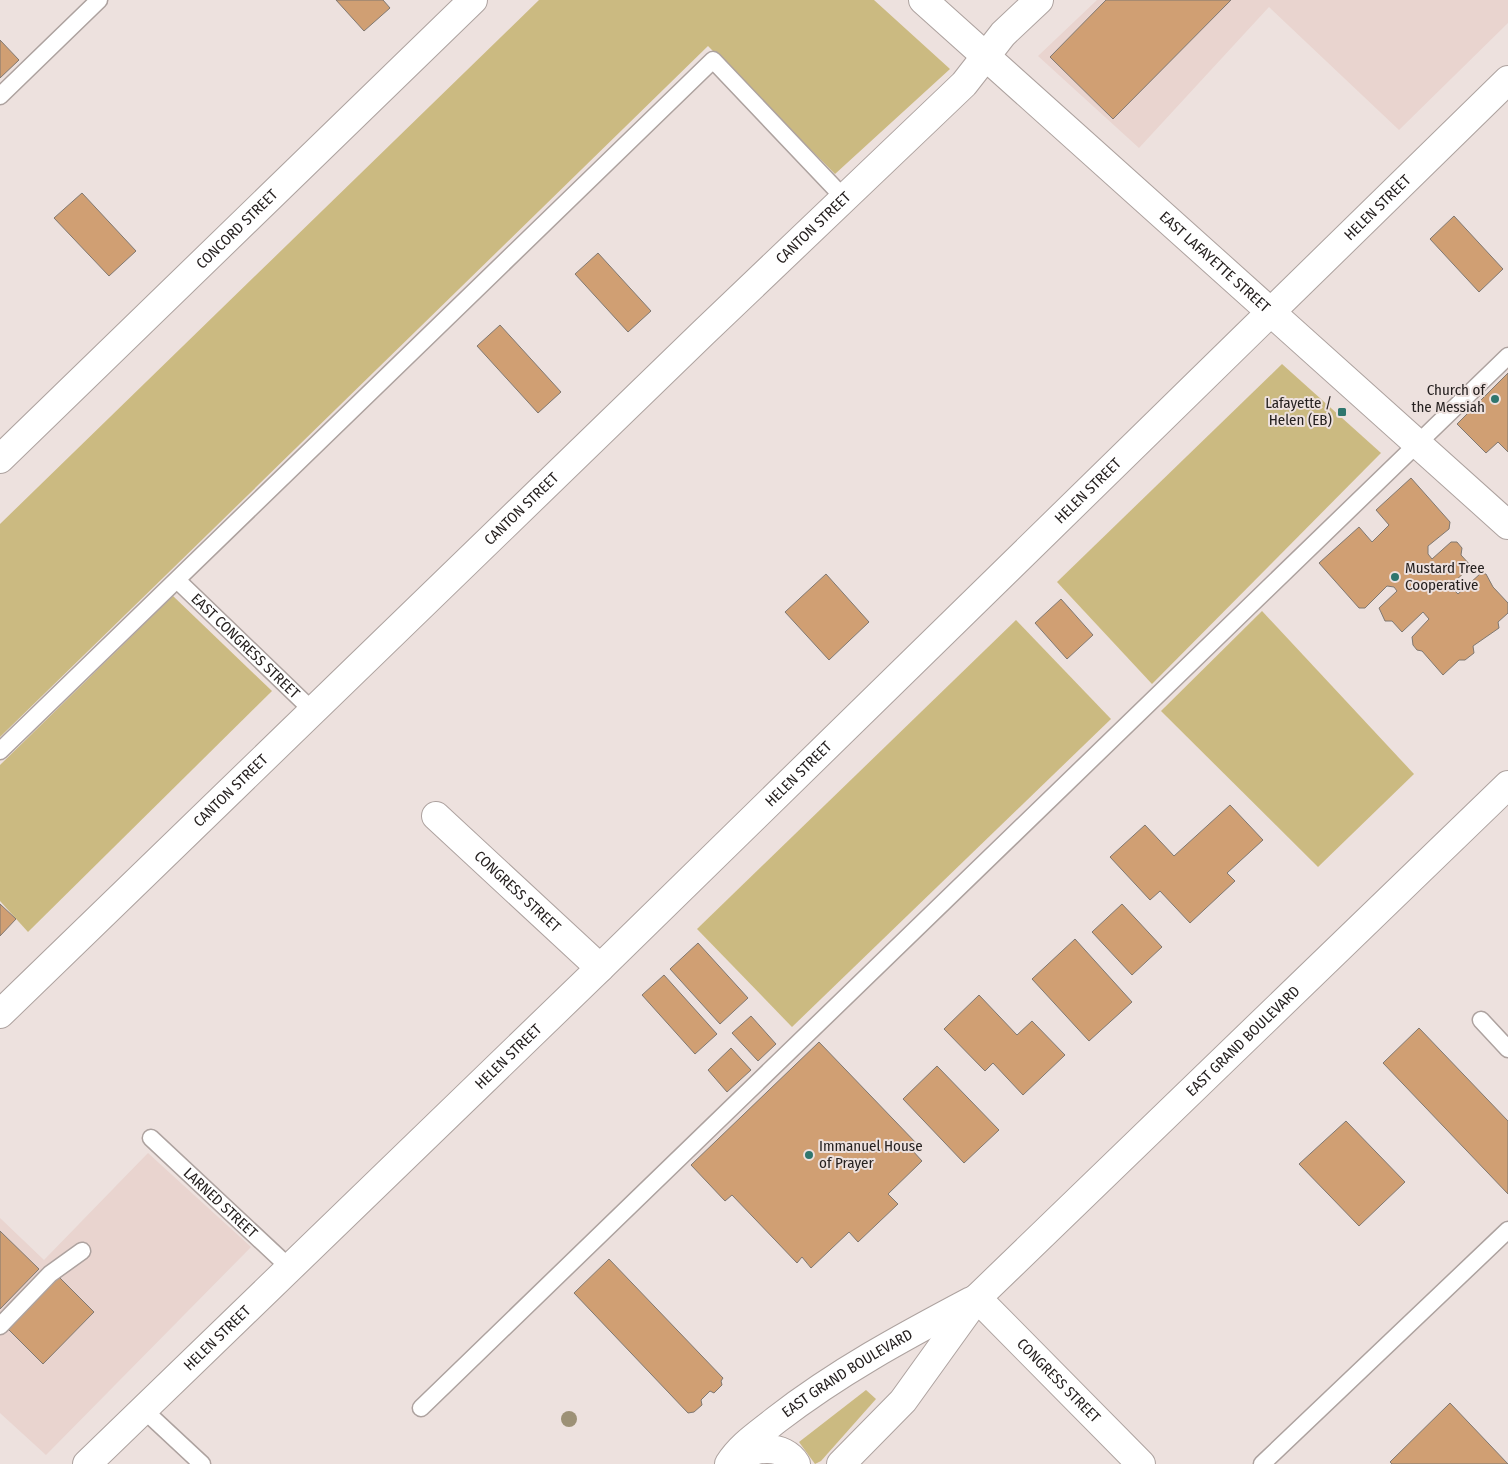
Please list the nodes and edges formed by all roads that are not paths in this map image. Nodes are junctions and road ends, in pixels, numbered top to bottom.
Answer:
1 (99, 0) edge
2 (474, 0) edge
3 (923, 0) edge
4 (1039, 0) edge
5 (987, 57) junction
6 (1508, 80) edge
7 (0, 96) edge
8 (845, 199) junction
9 (1272, 312) junction
10 (1508, 356) edge
11 (1418, 444) junction
12 (0, 459) edge
13 (1508, 525) edge
14 (176, 580) junction
15 (314, 712) junction
16 (0, 751) edge
17 (1508, 785) edge
18 (436, 816) dead end
19 (600, 968) junction
20 (0, 1014) edge
21 (1481, 1020) dead end
22 (1508, 1049) edge
23 (150, 1138) dead end
24 (1508, 1230) edge
25 (82, 1251) dead end
26 (290, 1268) junction
27 (977, 1298) junction
28 (0, 1326) edge
29 (421, 1408) dead end
30 (144, 1410) junction
31 (87, 1464) edge
32 (202, 1464) edge
33 (729, 1464) edge
34 (734, 1464) edge
35 (796, 1464) edge
36 (841, 1464) edge
37 (1141, 1464) edge
38 (1262, 1464) edge

1 - 7 lane
2 - 12 street, CONCORD STREET
3 - 5 street, EAST LAFAYETTE STREET
4 - 5 street, CANTON STREET
5 - 8 street, CANTON STREET
5 - 9 street, EAST LAFAYETTE STREET
6 - 9 street, HELEN STREET
8 - 14 lane
8 - 15 street, CANTON STREET
9 - 11 street, EAST LAFAYETTE STREET
9 - 19 street, HELEN STREET
10 - 11 lane
11 - 13 street, EAST LAFAYETTE STREET
11 - 29 lane
14 - 15 lane, EAST CONGRESS STREET
14 - 16 lane
15 - 20 street, CANTON STREET
17 - 27 street, EAST GRAND BOULEVARD
18 - 19 street, CONGRESS STREET
19 - 26 street, HELEN STREET
21 - 22 lane
23 - 26 lane, LARNED STREET
24 - 38 lane
25 - 28 lane
26 - 30 street, HELEN STREET
27 - 33 street, EAST GRAND BOULEVARD
27 - 36 street, EAST GRAND BOULEVARD
27 - 37 street, CONGRESS STREET
30 - 31 street, HELEN STREET
30 - 32 lane
34 - 35 street

